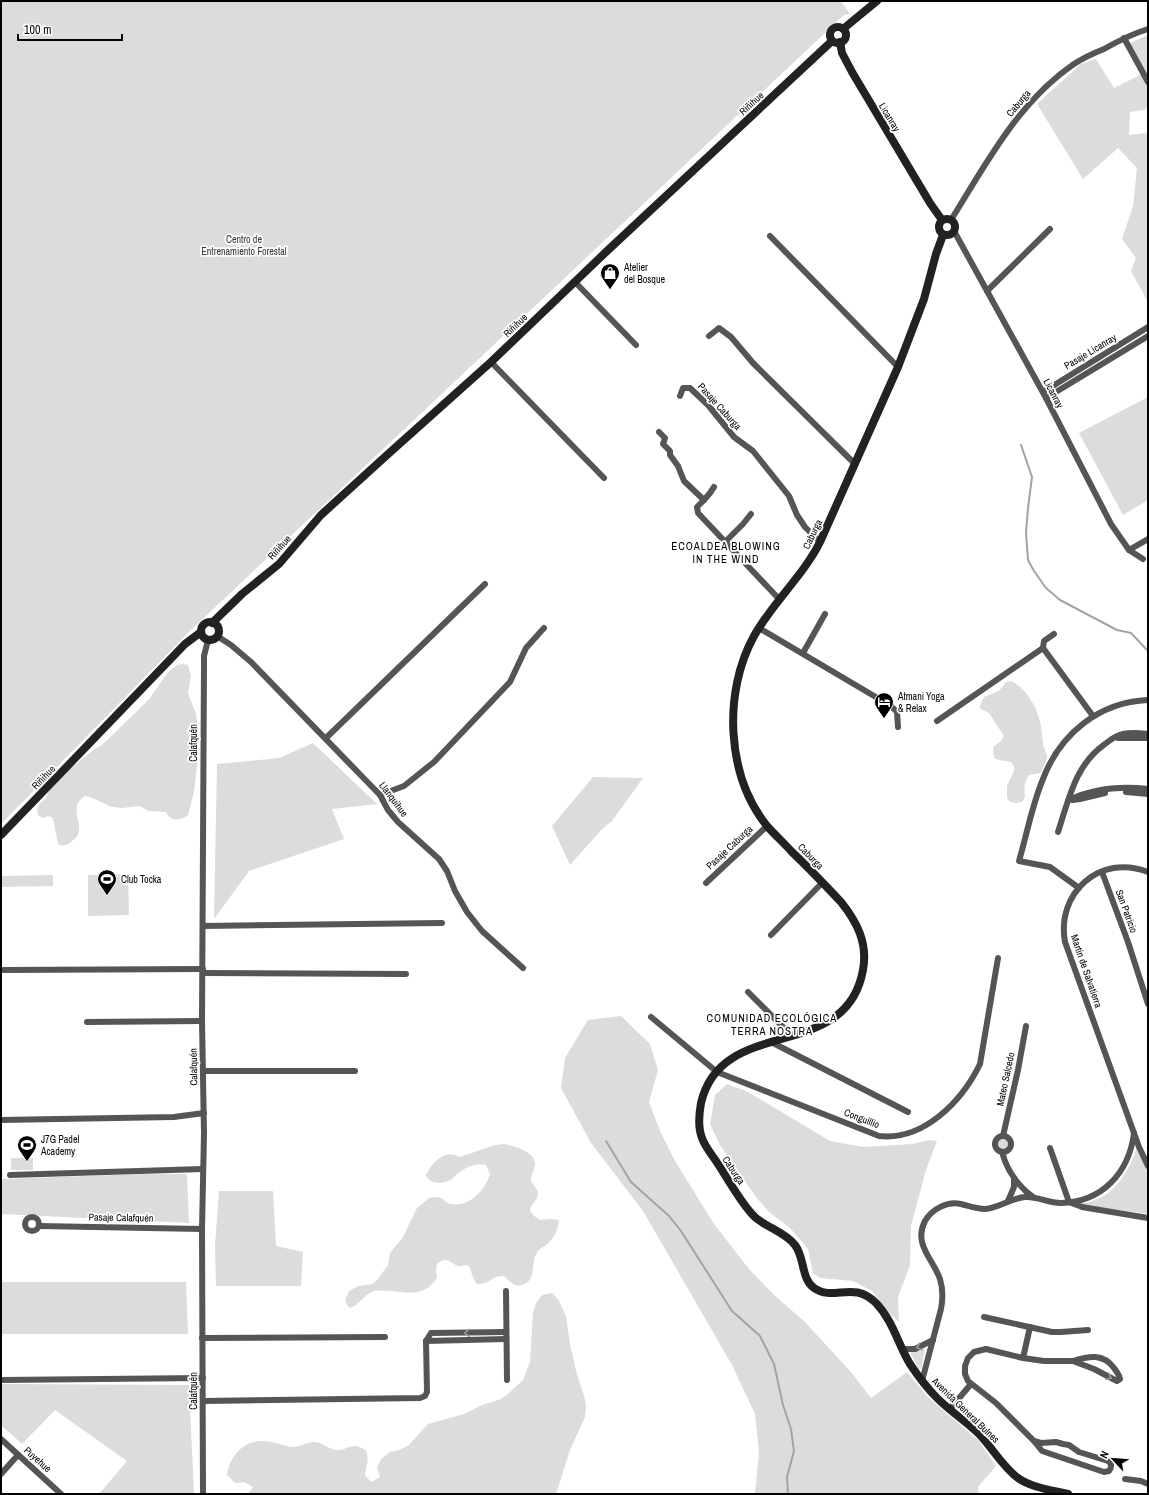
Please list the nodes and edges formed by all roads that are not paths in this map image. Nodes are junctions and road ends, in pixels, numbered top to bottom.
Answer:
1 (877, 1) edge
2 (843, 29) junction
3 (1148, 29) edge
4 (1124, 38) junction
5 (832, 40) junction
6 (840, 42) junction
7 (1148, 82) edge
8 (942, 220) junction
9 (951, 220) junction
10 (1050, 229) dead end
11 (954, 231) junction
12 (943, 235) junction
13 (770, 236) dead end
14 (575, 282) junction
15 (987, 291) junction
16 (1148, 327) edge
17 (710, 336) dead end
18 (1148, 336) edge
19 (636, 345) dead end
20 (491, 362) junction
21 (898, 367) junction
22 (1042, 392) junction
23 (680, 396) dead end
24 (1046, 398) junction
25 (659, 432) dead end
26 (854, 464) junction
27 (604, 478) dead end
28 (714, 487) dead end
29 (704, 500) junction
30 (751, 514) dead end
31 (1148, 539) edge
32 (725, 542) junction
33 (820, 542) junction
34 (1129, 550) junction
35 (1143, 559) dead end
36 (484, 584) dead end
37 (779, 599) junction
38 (825, 614) dead end
39 (212, 623) junction
40 (544, 628) dead end
41 (759, 628) junction
42 (201, 632) junction
43 (1054, 634) dead end
44 (217, 636) junction
45 (208, 640) junction
46 (1043, 648) junction
47 (803, 653) junction
48 (1148, 700) edge
49 (1093, 716) junction
50 (937, 721) dead end
51 (898, 727) dead end
52 (1148, 734) edge
53 (326, 738) junction
54 (1114, 738) junction
55 (1148, 738) edge
56 (1148, 789) edge
57 (1148, 794) edge
58 (380, 795) junction
59 (1069, 800) junction
60 (767, 826) junction
61 (1058, 832) dead end
62 (1, 834) edge
63 (1147, 870) edge
64 (1102, 872) junction
65 (706, 883) dead end
66 (822, 883) junction
67 (1078, 888) junction
68 (442, 923) dead end
69 (203, 926) junction
70 (771, 934) dead end
71 (998, 958) dead end
72 (523, 968) dead end
73 (3, 970) dead end
74 (203, 971) junction
75 (406, 974) dead end
76 (748, 992) dead end
77 (1148, 1004) edge
78 (651, 1017) dead end
79 (202, 1021) junction
80 (87, 1022) dead end
81 (1026, 1026) dead end
82 (792, 1036) junction
83 (771, 1042) junction
84 (203, 1071) junction
85 (355, 1071) dead end
86 (717, 1072) junction
87 (908, 1112) dead end
88 (204, 1113) junction
89 (1, 1120) edge
90 (1134, 1133) junction
91 (1003, 1136) junction
92 (1050, 1148) dead end
93 (1002, 1152) junction
94 (1148, 1166) edge
95 (203, 1169) junction
96 (10, 1175) dead end
97 (1014, 1178) junction
98 (1033, 1197) junction
99 (1008, 1201) junction
100 (1069, 1202) junction
101 (1148, 1218) edge
102 (39, 1226) dead end
103 (202, 1229) junction
104 (506, 1291) dead end
105 (984, 1317) dead end
106 (1030, 1327) junction
107 (1088, 1330) dead end
108 (506, 1332) junction
109 (385, 1337) dead end
110 (202, 1338) junction
111 (506, 1339) junction
112 (933, 1340) junction
113 (426, 1341) junction
114 (903, 1349) junction
115 (1024, 1358) junction
116 (1073, 1361) junction
117 (203, 1378) junction
118 (1, 1380) edge
119 (507, 1380) dead end
120 (922, 1381) junction
121 (971, 1384) junction
122 (203, 1400) junction
123 (950, 1410) junction
124 (1, 1439) edge
125 (1034, 1440) junction
126 (18, 1455) junction
127 (1, 1474) edge
128 (1125, 1479) dead end
129 (1148, 1484) edge
130 (61, 1494) edge
131 (203, 1494) edge
132 (1068, 1494) edge

1 - 2 street, Riñihue
2 - 5 street, Riñihue
2 - 6 street
3 - 4 street, Caburga
4 - 7 street
4 - 9 street, Caburga
5 - 6 street
5 - 14 street, Riñihue
6 - 8 street, Licanray
8 - 9 street
8 - 12 street, Caburga
9 - 11 street
10 - 15 street
11 - 12 street
11 - 15 street, Licanray
12 - 21 street, Caburga
13 - 21 street
14 - 19 street
14 - 20 street, Riñihue
15 - 22 street, Licanray
16 - 22 street, Pasaje Licanray
17 - 26 street
18 - 24 street
20 - 27 street
20 - 39 street, Riñihue
21 - 26 street, Caburga
22 - 24 street, Licanray
23 - 33 street, Pasaje Caburga
24 - 34 street, Licanray
25 - 29 street
26 - 33 street, Caburga
28 - 29 street
29 - 32 street
30 - 32 street
31 - 34 street
32 - 37 street
33 - 37 street, Caburga
34 - 35 street, Licanray
36 - 53 street
37 - 41 street, Caburga
38 - 47 street
39 - 42 street, Riñihue
39 - 44 street
40 - 58 street
41 - 47 street
41 - 60 street, Caburga
42 - 45 street
42 - 62 street, Riñihue
43 - 46 street
44 - 45 street
44 - 53 street, Llanquihue
45 - 69 street, Calafquén
46 - 49 street
46 - 50 street
47 - 51 street
48 - 49 street
49 - 67 street
52 - 54 street
53 - 58 street, Llanquihue
54 - 55 street
54 - 59 street
56 - 59 street
57 - 59 street
58 - 72 street, Llanquihue
59 - 61 street
60 - 65 street, Pasaje Caburga
60 - 66 street, Caburga
63 - 64 street, Martín de Salvatierra
64 - 67 street, Martín de Salvatierra
64 - 77 street, San Patricio
66 - 70 street
66 - 82 street, Caburga
67 - 90 street, Martín de Salvatierra
68 - 69 street
69 - 74 street, Calafquén
71 - 86 street, Conguillio
73 - 74 street
74 - 75 street
74 - 79 street, Calafquén
76 - 82 street
78 - 86 street, Conguillio
79 - 80 street
79 - 84 street, Calafquén
81 - 91 street, Mateo Salcedo
82 - 83 street, Caburga
83 - 86 street, Caburga
83 - 87 street
84 - 85 street
84 - 88 street, Calafquén
86 - 114 street, Caburga
88 - 89 street
88 - 95 street, Calafquén
90 - 94 street, Martín de Salvatierra
90 - 100 street
91 - 93 street, Mateo Salcedo
91 - 93 street
92 - 100 street
93 - 97 street, Mateo Salcedo
95 - 96 street
95 - 103 street, Calafquén
97 - 98 street, Mateo Salcedo
97 - 99 street
98 - 99 street
98 - 100 street
99 - 112 street
100 - 101 street
102 - 103 street, Pasaje Calafquén
103 - 110 street, Calafquén
104 - 108 street
105 - 106 street
106 - 107 street
106 - 115 street
108 - 111 street
108 -> 113 street
109 - 110 street
110 - 117 street, Calafquén
111 - 113 street
111 - 119 street
112 -> 114 street
112 - 120 street
113 - 122 street
114 - 120 street, Avenida General Bulnes
115 - 116 street
115 - 121 street
116 -> 116 street
117 - 118 street
117 - 122 street, Calafquén
120 - 123 street, Avenida General Bulnes
121 - 123 street
121 - 125 street
122 - 131 street, Calafquén
123 - 132 street, Avenida General Bulnes
124 - 126 street, Puyehue
125 - 125 street
126 - 127 street
126 - 130 street, Puyehue
128 - 129 street

